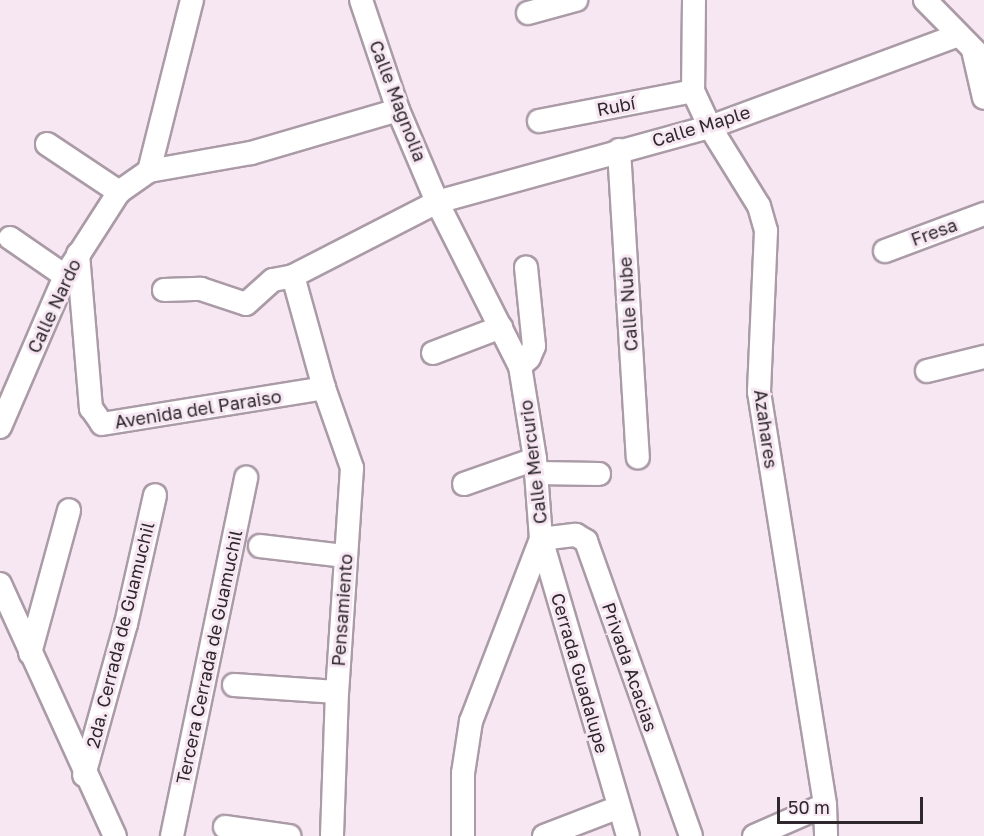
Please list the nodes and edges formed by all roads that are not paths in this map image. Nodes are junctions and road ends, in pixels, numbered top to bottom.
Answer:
1 (192, 0) edge
2 (361, 0) edge
3 (576, 0) edge
4 (694, 0) edge
5 (937, 4) edge
6 (528, 13) dead end
7 (972, 48) edge
8 (693, 91) junction
9 (984, 98) edge
10 (398, 110) junction
11 (539, 121) dead end
12 (710, 127) junction
13 (47, 144) dead end
14 (619, 150) junction
15 (149, 171) junction
16 (119, 192) junction
17 (437, 202) junction
18 (984, 214) edge
19 (10, 238) dead end
20 (885, 250) dead end
21 (78, 254) junction
22 (526, 267) dead end
23 (65, 276) junction
24 (292, 276) junction
25 (164, 290) dead end
26 (501, 327) junction
27 (433, 353) dead end
28 (984, 357) edge
29 (520, 366) junction
30 (927, 371) dead end
31 (324, 388) junction
32 (0, 427) edge
33 (638, 457) dead end
34 (536, 466) junction
35 (599, 474) dead end
36 (246, 478) dead end
37 (464, 484) dead end
38 (155, 495) dead end
39 (69, 510) dead end
40 (541, 539) junction
41 (260, 546) dead end
42 (345, 556) junction
43 (0, 584) edge
44 (30, 653) junction
45 (234, 685) dead end
46 (337, 692) junction
47 (84, 775) junction
48 (825, 805) junction
49 (619, 807) junction
50 (225, 827) dead end
51 (115, 836) edge
52 (172, 836) edge
53 (289, 836) edge
54 (332, 836) edge
55 (463, 836) edge
56 (544, 836) edge
57 (628, 836) edge
58 (691, 836) edge
59 (754, 836) edge
60 (826, 836) edge

1 - 15 street
2 - 10 street, Calle Magnolia
3 - 6 street
4 - 8 street, Azahares
5 - 7 street
7 - 9 street
7 - 12 street, Calle Maple
8 - 11 street, Rubí
8 - 12 street, Azahares
10 - 15 street, Calle Nardo
10 - 17 street, Calle Magnolia
12 - 14 street, Calle Maple
12 - 48 street, Azahares
13 - 16 street
14 - 17 street, Calle Maple
14 - 33 street, Calle Nube
15 - 16 street, Calle Nardo
16 - 21 street, Calle Nardo
17 - 24 street, Calle Maple
17 - 26 street, Calle Mercurio
18 - 20 street, Fresa
19 - 23 street
21 - 23 street, Calle Nardo
21 - 31 street, Avenida del Paraiso
22 - 29 street
23 - 32 street, Calle Nardo
24 - 25 street, Calle Maple
24 - 31 street, Pensamiento
26 - 27 street
26 - 29 street, Calle Mercurio
28 - 30 street
29 - 34 street, Calle Mercurio
31 - 42 street, Pensamiento
34 - 35 street
34 - 37 street
34 - 40 street, Calle Mercurio
36 - 52 street, Tercera Cerrada de Guamuchil
38 - 47 street, 2da. Cerrada de Guamuchil
39 - 44 street
40 - 49 street, Cerrada Guadalupe
40 - 55 street, Calle Mercurio
40 - 58 street, Privada Acacias
41 - 42 street
42 - 46 street, Pensamiento
43 - 44 street
44 - 47 street
45 - 46 street
46 - 54 street, Pensamiento
47 - 51 street
48 - 59 street
48 - 60 street, Azahares
49 - 56 street
49 - 57 street, Cerrada Guadalupe
50 - 53 street

